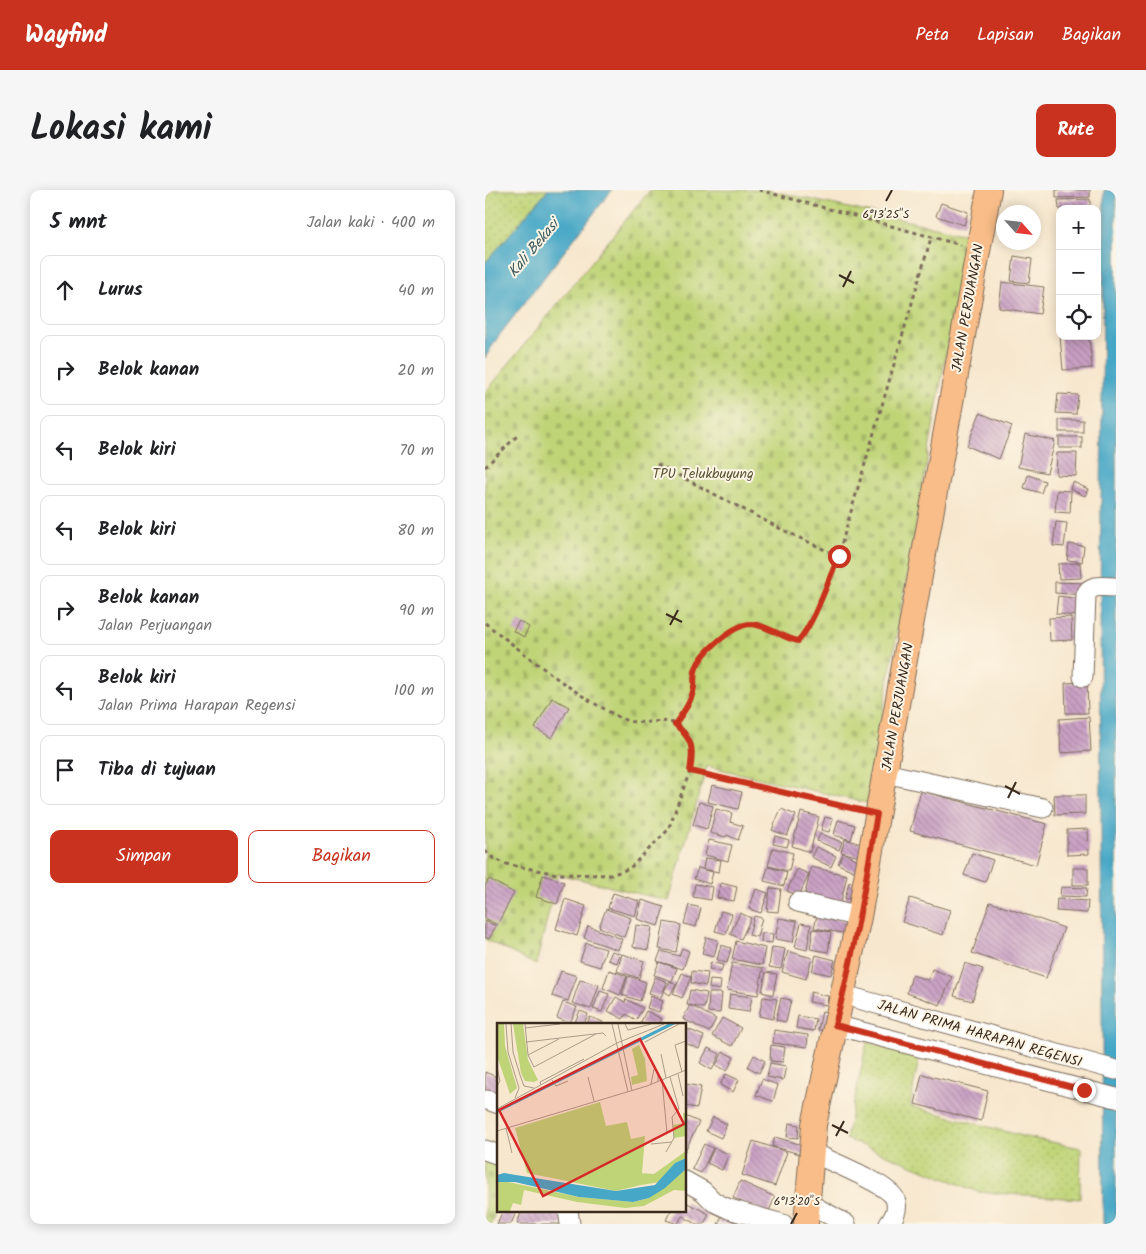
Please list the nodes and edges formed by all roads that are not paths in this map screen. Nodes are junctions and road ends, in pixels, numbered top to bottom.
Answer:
1 (989, 190) edge
2 (1116, 588) edge
3 (1083, 676) dead end
4 (885, 773) junction
5 (1043, 808) dead end
6 (798, 902) dead end
7 (859, 917) junction
8 (844, 995) junction
9 (835, 1025) junction
10 (1116, 1070) edge
11 (1116, 1098) edge
12 (485, 1150) edge
13 (811, 1152) junction
14 (497, 1154) edge
15 (686, 1181) edge
16 (807, 1213) edge
17 (783, 1224) edge
18 (845, 1224) edge
19 (889, 1224) edge

1 - 4 main road, JALAN PERJUANGAN
2 - 3 street
4 - 5 street
4 - 7 main road, JALAN PERJUANGAN
6 - 7 street
7 - 8 main road, JALAN PERJUANGAN
8 - 9 main road, JALAN PERJUANGAN
8 - 10 street, JALAN PRIMA HARAPAN REGENSI
9 - 11 street, JALAN PRIMA HARAPAN REGENSI
9 - 13 main road, JALAN PERJUANGAN
12 - 14 street
13 - 16 main road, JALAN PERJUANGAN
13 - 19 street
15 - 17 street
16 - 18 street

